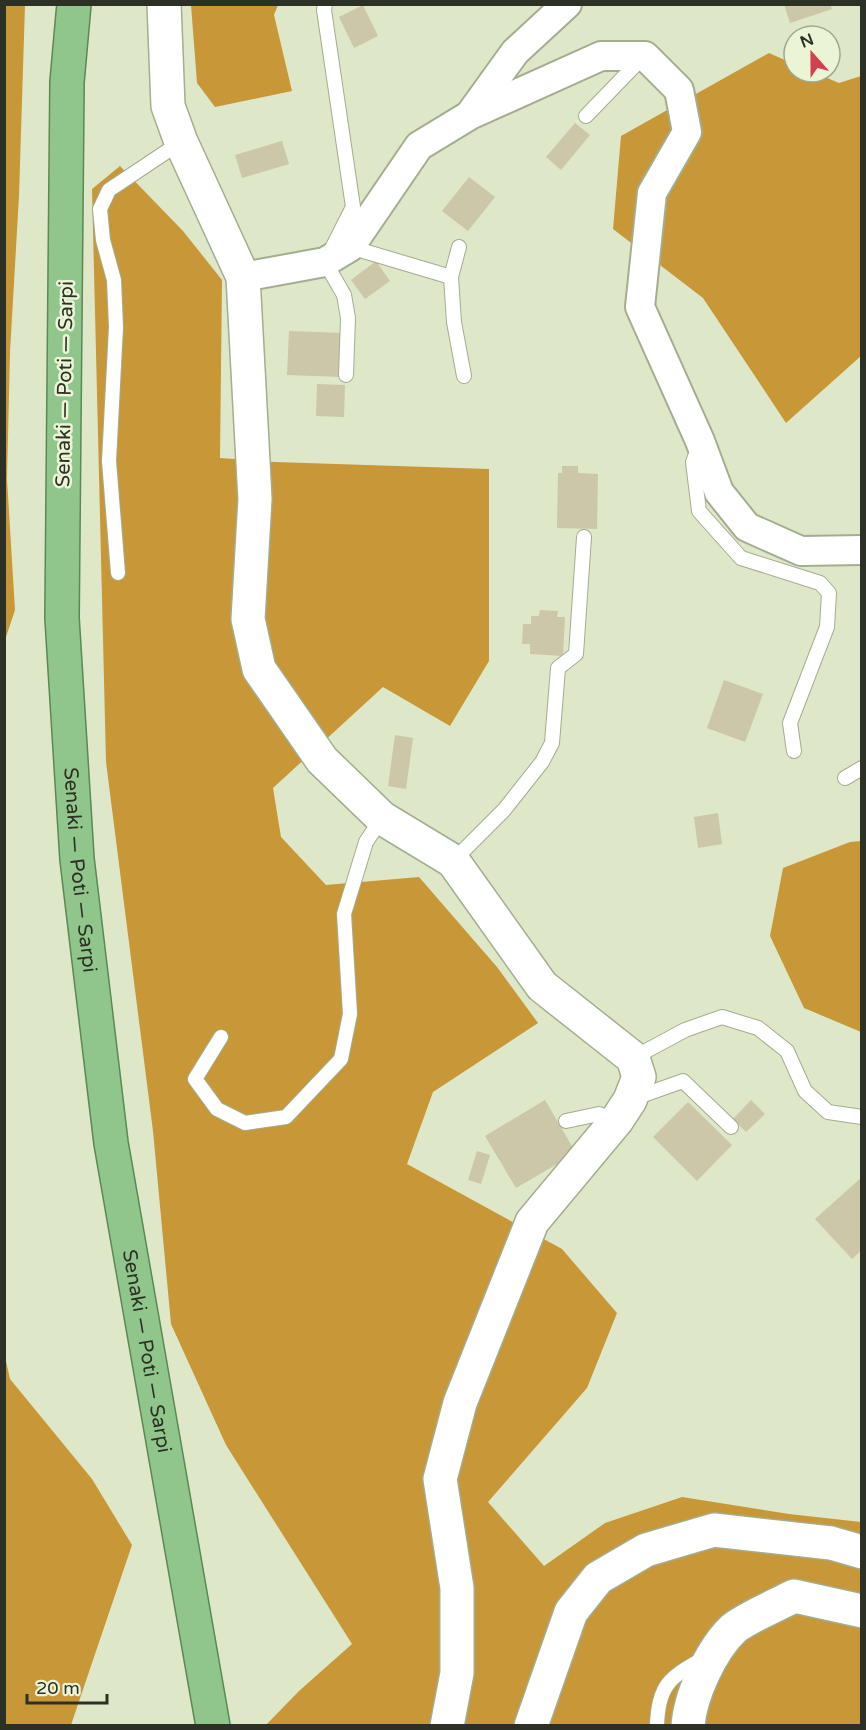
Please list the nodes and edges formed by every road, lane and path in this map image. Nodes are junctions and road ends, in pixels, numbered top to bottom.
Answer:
1 (74, 4) edge
2 (164, 4) edge
3 (325, 4) edge
4 (567, 4) edge
5 (645, 56) junction
6 (470, 115) junction
7 (586, 116) dead end
8 (181, 142) junction
9 (350, 247) junction
10 (459, 247) dead end
11 (325, 262) junction
12 (243, 277) junction
13 (451, 277) junction
14 (346, 375) dead end
15 (464, 376) dead end
16 (700, 441) junction
17 (584, 537) dead end
18 (861, 550) edge
19 (118, 573) dead end
20 (794, 751) dead end
21 (861, 768) edge
22 (845, 778) dead end
23 (382, 818) junction
24 (453, 861) junction
25 (221, 1037) dead end
26 (633, 1058) junction
27 (624, 1110) junction
28 (861, 1118) edge
29 (566, 1121) dead end
30 (731, 1127) dead end
31 (861, 1552) edge
32 (861, 1611) edge
33 (714, 1653) junction
34 (213, 1725) edge
35 (447, 1725) edge
36 (531, 1725) edge
37 (657, 1725) edge
38 (688, 1725) edge

1 - 34 highway, Senaki — Poti — Sarpi
2 - 8 street
3 - 11 lane
4 - 6 street
5 - 6 street
5 - 7 lane
5 - 16 street
6 - 9 street
8 - 12 street
8 - 19 lane
9 - 11 street
9 - 13 lane
10 - 13 lane
11 - 12 street
11 - 14 lane
12 - 23 street
13 - 15 lane
16 - 18 street
16 - 20 lane
17 - 24 lane
21 - 22 lane
23 - 24 street
23 - 25 lane
24 - 26 street
26 - 27 street
26 - 28 lane
27 - 29 lane
27 - 30 lane
27 - 35 street
31 - 36 street
32 - 33 street
33 - 37 lane
33 - 38 street

